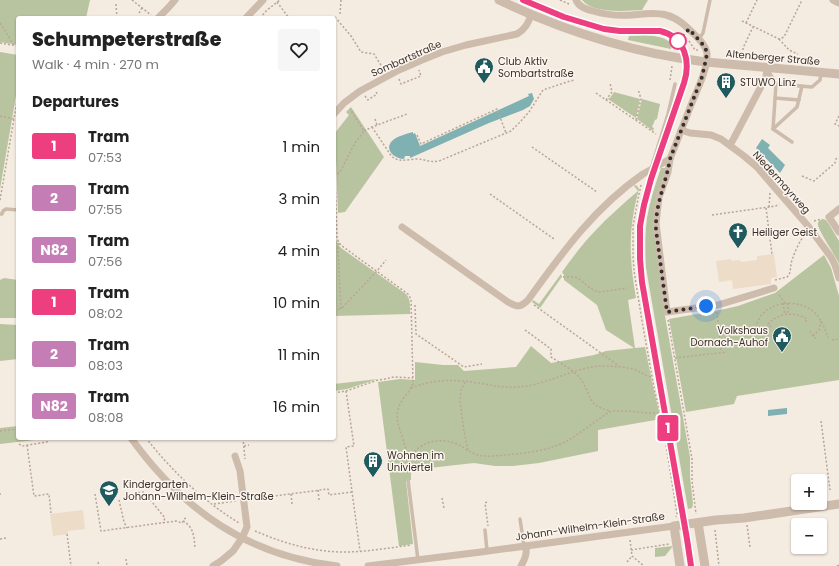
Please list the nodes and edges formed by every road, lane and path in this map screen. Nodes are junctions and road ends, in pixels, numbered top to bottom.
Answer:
1 (132, 0) edge
2 (175, 0) edge
3 (263, 0) edge
4 (280, 0) edge
5 (341, 0) edge
6 (499, 0) edge
7 (576, 0) edge
8 (710, 0) edge
9 (757, 0) edge
10 (802, 0) edge
11 (832, 0) edge
12 (277, 2) junction
13 (839, 3) edge
14 (116, 4) dead end
15 (142, 8) junction
16 (139, 13) dead end
17 (149, 13) dead end
18 (340, 14) dead end
19 (531, 15) junction
20 (117, 16) edge
21 (160, 16) edge
22 (248, 16) edge
23 (262, 16) edge
24 (288, 16) edge
25 (336, 18) edge
26 (742, 21) dead end
27 (0, 23) edge
28 (746, 23) junction
29 (754, 27) junction
30 (696, 37) junction
31 (779, 39) junction
32 (0, 43) edge
33 (14, 45) joint
34 (743, 54) dead end
35 (798, 54) dead end
36 (706, 62) junction
37 (672, 66) dead end
38 (767, 68) junction
39 (384, 70) dead end
40 (419, 70) dead end
41 (821, 72) junction
42 (839, 74) edge
43 (399, 79) dead end
44 (575, 80) dead end
45 (610, 83) dead end
46 (675, 84) dead end
47 (776, 84) junction
48 (802, 86) junction
49 (638, 89) dead end
50 (674, 89) junction
51 (376, 91) dead end
52 (596, 93) dead end
53 (364, 95) dead end
54 (775, 98) junction
55 (606, 100) junction
56 (799, 100) junction
57 (16, 107) edge
58 (349, 107) dead end
59 (336, 112) edge
60 (407, 114) dead end
61 (0, 116) edge
62 (839, 116) edge
63 (14, 119) junction
64 (375, 119) dead end
65 (636, 120) junction
66 (377, 125) junction
67 (839, 126) edge
68 (372, 127) junction
69 (773, 129) junction
70 (681, 130) junction
71 (364, 131) junction
72 (506, 133) junction
73 (656, 134) dead end
74 (418, 135) dead end
75 (792, 142) dead end
76 (730, 145) junction
77 (532, 147) dead end
78 (837, 156) dead end
79 (670, 159) junction
80 (7, 161) junction
81 (10, 161) dead end
82 (647, 172) junction
83 (336, 175) edge
84 (802, 176) dead end
85 (2, 185) junction
86 (6, 186) dead end
87 (770, 191) dead end
88 (597, 192) dead end
89 (490, 194) dead end
90 (784, 199) junction
91 (0, 200) edge
92 (336, 207) edge
93 (768, 207) junction
94 (839, 208) edge
95 (16, 210) edge
96 (0, 214) edge
97 (712, 215) dead end
98 (829, 217) junction
99 (402, 227) dead end
100 (809, 228) junction
101 (839, 232) edge
102 (554, 239) dead end
103 (339, 243) junction
104 (772, 254) dead end
105 (386, 260) dead end
106 (378, 271) junction
107 (563, 277) dead end
108 (839, 278) edge
109 (771, 281) dead end
110 (627, 288) dead end
111 (774, 288) joint
112 (528, 300) junction
113 (784, 303) junction
114 (788, 303) junction
115 (415, 305) dead end
116 (341, 309) junction
117 (336, 310) edge
118 (717, 310) dead end
119 (667, 312) junction
120 (785, 314) junction
121 (788, 314) junction
122 (416, 316) junction
123 (821, 321) junction
124 (412, 323) junction
125 (805, 323) dead end
126 (771, 327) dead end
127 (525, 330) dead end
128 (810, 331) dead end
129 (768, 335) dead end
130 (813, 336) junction
131 (828, 338) dead end
132 (818, 339) dead end
133 (839, 339) edge
134 (832, 340) dead end
135 (765, 345) dead end
136 (752, 347) dead end
137 (721, 352) junction
138 (727, 352) dead end
139 (675, 358) junction
140 (482, 364) dead end
141 (620, 367) junction
142 (574, 372) junction
143 (652, 377) junction
144 (414, 378) junction
145 (465, 382) junction
146 (411, 388) junction
147 (346, 391) junction
148 (336, 393) edge
149 (610, 411) junction
150 (661, 413) junction
151 (821, 421) dead end
152 (16, 429) edge
153 (0, 431) edge
154 (46, 440) edge
155 (133, 440) edge
156 (148, 440) edge
157 (20, 444) dead end
158 (27, 445) junction
159 (249, 445) dead end
160 (244, 446) dead end
161 (468, 450) junction
162 (235, 456) dead end
163 (407, 462) junction
164 (408, 480) joint
165 (318, 490) junction
166 (830, 490) dead end
167 (352, 492) junction
168 (134, 493) dead end
169 (95, 494) dead end
170 (291, 494) junction
171 (442, 498) dead end
172 (250, 499) dead end
173 (119, 500) dead end
174 (319, 500) dead end
175 (240, 501) dead end
176 (487, 502) dead end
177 (212, 504) junction
178 (292, 504) dead end
179 (839, 504) edge
180 (444, 508) dead end
181 (695, 511) dead end
182 (51, 513) dead end
183 (677, 514) dead end
184 (186, 517) dead end
185 (487, 518) junction
186 (491, 518) dead end
187 (520, 519) dead end
188 (184, 521) junction
189 (698, 522) junction
190 (163, 523) junction
191 (488, 524) junction
192 (492, 524) dead end
193 (243, 525) dead end
194 (747, 525) dead end
195 (674, 526) junction
196 (127, 528) junction
197 (254, 530) dead end
198 (487, 530) joint
199 (715, 530) dead end
200 (67, 534) dead end
201 (6, 538) dead end
202 (242, 538) junction
203 (0, 539) edge
204 (630, 540) dead end
205 (672, 542) dead end
206 (416, 545) junction
207 (525, 546) junction
208 (750, 547) dead end
209 (196, 548) dead end
210 (631, 550) junction
211 (360, 551) junction
212 (488, 551) junction
213 (632, 556) junction
214 (126, 559) dead end
215 (418, 560) junction
216 (98, 562) dead end
217 (627, 562) dead end
218 (323, 565) edge
219 (71, 566) edge
220 (99, 566) edge
221 (127, 566) edge
222 (213, 566) edge
223 (337, 566) edge
224 (368, 566) edge
225 (520, 566) edge
226 (644, 566) edge
227 (680, 566) edge
228 (705, 566) edge
229 (719, 566) edge

1 - 15 path
2 - 21 street
3 - 22 street
4 - 12 path
5 - 18 path
6 - 19 street, Altenberger Straße
7 - 30 street
8 - 30 lane
9 - 28 path
10 - 31 path
11 - 13 street
12 - 23 path
12 - 24 path
14 - 20 path
15 - 16 path
15 - 17 path
19 - 36 street, Altenberger Straße
19 - 59 street, Sombartstraße
25 - 39 path
26 - 28 path
27 - 33 path
28 - 29 path
29 - 31 path
29 - 34 path
30 - 36 street
31 - 35 path
32 - 33 path
36 - 38 street, Altenberger Straße
36 - 70 street
37 - 50 path
38 - 41 street, Altenberger Straße
38 - 47 lane
38 - 76 street
40 - 43 path
41 - 42 street, Altenberger Straße
41 - 48 lane
44 - 72 path
45 - 55 path
46 - 50 lane
47 - 48 lane
47 - 54 lane
48 - 56 lane
49 - 65 path
50 - 82 lane
51 - 53 path
52 - 55 path
54 - 56 lane
54 - 69 lane
55 - 65 path
56 - 69 lane
57 - 63 path
58 - 71 path
60 - 66 path
61 - 63 path
62 - 67 path
63 - 80 path
64 - 66 path
65 - 73 path
66 - 68 path
68 - 71 path
68 - 72 path
69 - 75 lane
70 - 76 street, Niedermayrweg
70 - 79 street
71 - 83 path
72 - 74 path
76 - 90 street, Niedermayrweg
77 - 88 path
78 - 84 path
79 - 82 street
79 - 119 street
80 - 81 path
80 - 85 path
82 - 112 street
82 - 143 path
85 - 86 path
85 - 91 path
87 - 93 path
89 - 102 path
90 - 93 path
90 - 100 street, Niedermayrweg
92 - 103 path
93 - 97 path
93 - 104 path
94 - 98 street
95 - 96 lane
98 - 100 path
98 - 101 street
99 - 112 street
100 - 108 street, Niedermayrweg
100 - 109 path
103 - 106 path
103 - 116 path
105 - 106 path
106 - 116 path
106 - 124 path
107 - 110 path
111 - 113 path
111 - 119 street
112 - 141 path
113 - 114 path
113 - 120 path
113 - 136 path
114 - 121 path
114 - 123 path
115 - 122 path
116 - 117 path
118 - 137 path
119 - 139 path
120 - 121 path
120 - 126 path
121 - 125 path
122 - 124 path
122 - 140 path
123 - 130 path
123 - 131 path
124 - 144 path
127 - 142 path
128 - 130 path
129 - 135 path
130 - 132 path
133 - 134 path
137 - 138 path
137 - 139 path
139 - 181 path
141 - 142 path
141 - 143 path
142 - 145 path
142 - 149 path
143 - 150 path
144 - 146 path
144 - 147 path
145 - 146 path
145 - 161 path
146 - 163 path
147 - 148 path
147 - 167 path
149 - 150 path
149 - 161 path
150 - 183 path
151 - 166 path
152 - 153 path
154 - 158 path
155 - 202 street
156 - 177 path
157 - 158 path
158 - 182 path
159 - 160 path
161 - 163 path
162 - 202 street
163 - 164 path
164 - 206 lane
165 - 167 path
165 - 170 path
165 - 174 path
167 - 211 path
168 - 190 path
169 - 196 path
170 - 172 path
170 - 178 path
171 - 180 path
173 - 196 path
175 - 177 path
176 - 185 path
177 - 193 path
179 - 189 street, Johann-Wilhelm-Klein-Straße
184 - 188 path
185 - 186 path
185 - 191 path
187 - 207 lane
188 - 190 path
188 - 209 path
189 - 195 street, Johann-Wilhelm-Klein-Straße
189 - 228 street
190 - 196 path
191 - 192 path
191 - 198 path
194 - 208 path
195 - 207 street, Johann-Wilhelm-Klein-Straße
195 - 227 street
197 - 211 path
198 - 212 lane
199 - 229 path
200 - 219 path
201 - 203 path
202 - 218 street
202 - 222 street
204 - 210 path
205 - 210 path
206 - 211 path
206 - 215 lane
207 - 212 street, Johann-Wilhelm-Klein-Straße
207 - 225 street
210 - 213 path
212 - 215 street, Johann-Wilhelm-Klein-Straße
213 - 217 path
213 - 226 path
214 - 221 path
215 - 224 street, Johann-Wilhelm-Klein-Straße
216 - 220 path
218 - 223 street

